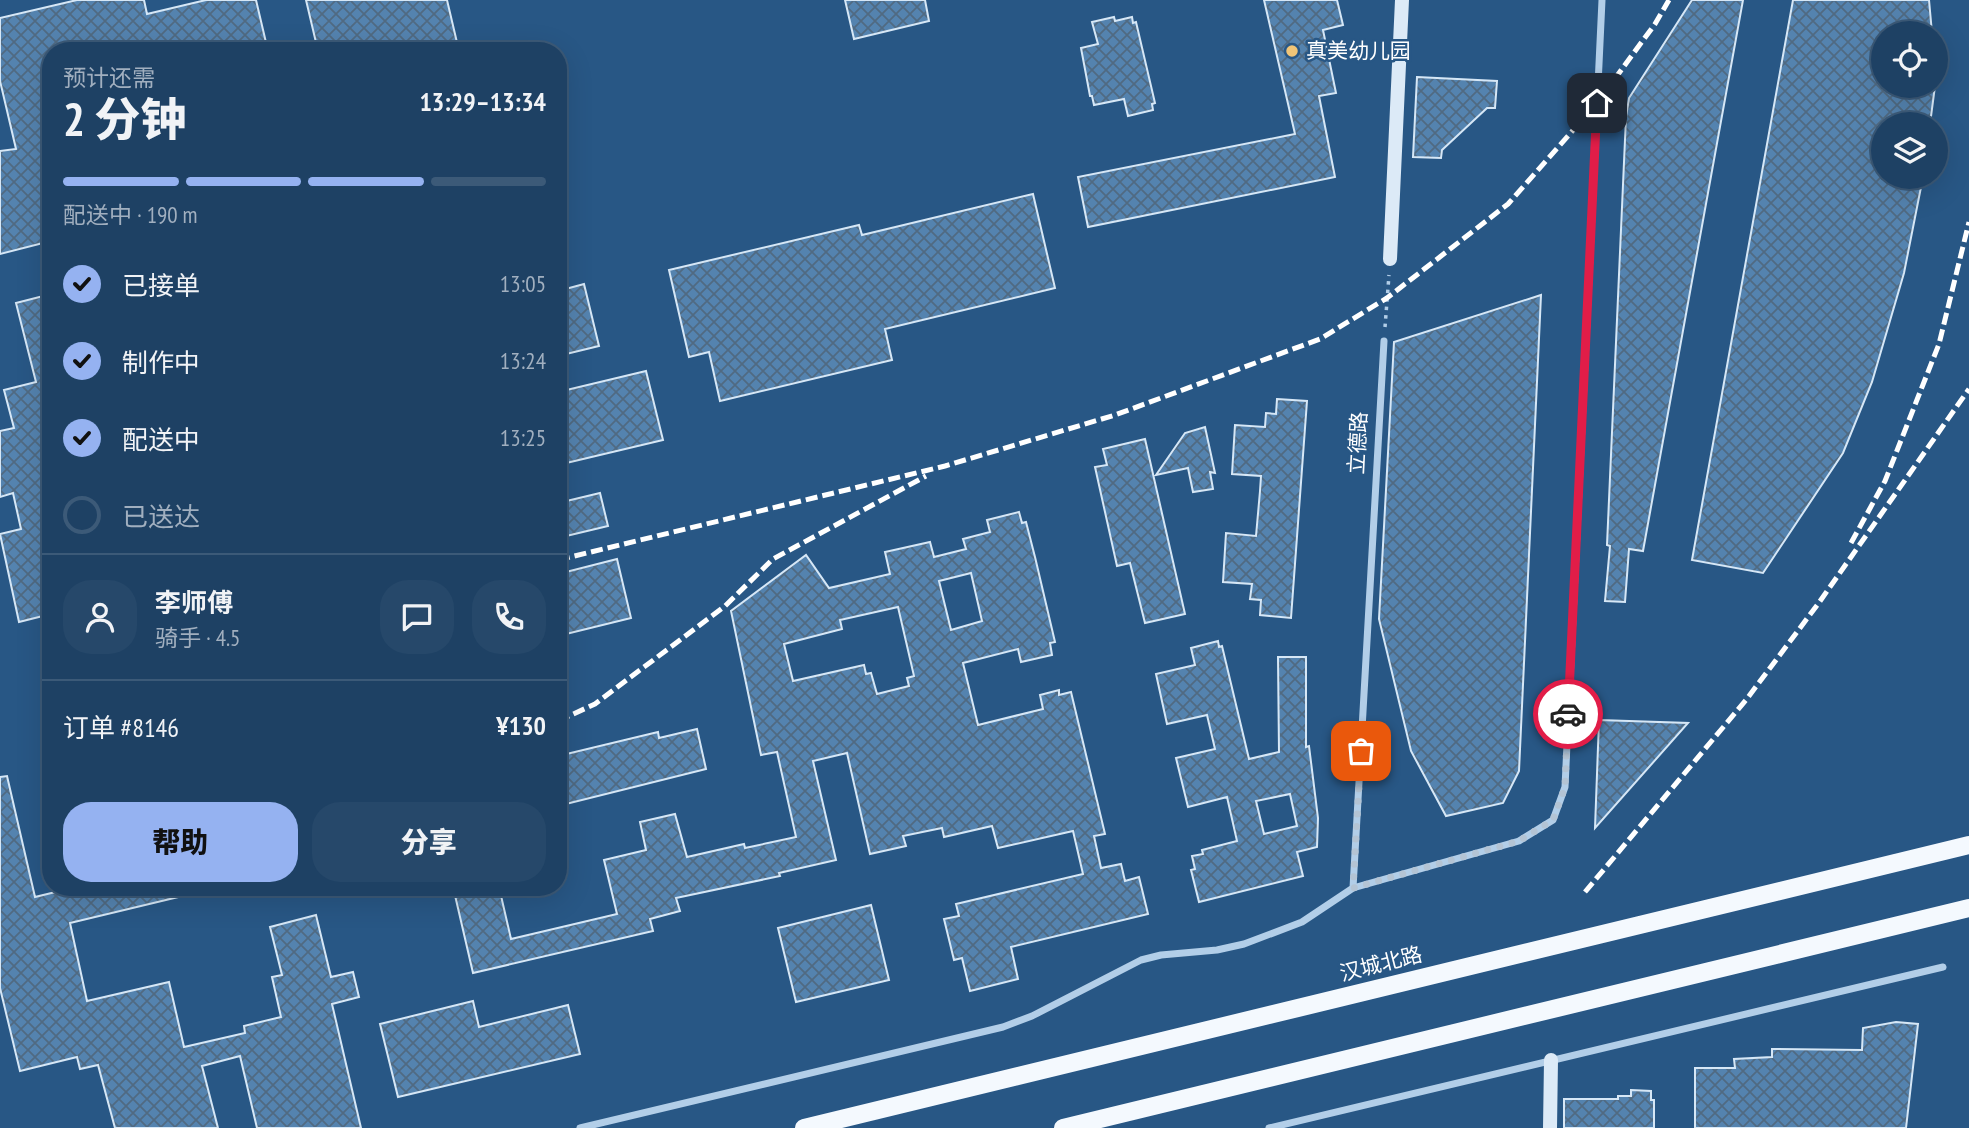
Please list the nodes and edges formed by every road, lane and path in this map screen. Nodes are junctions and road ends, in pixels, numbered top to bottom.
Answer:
1 (1402, 0) edge
2 (1602, 0) edge
3 (1390, 259) joint
4 (1384, 341) joint
5 (1969, 845) edge
6 (1353, 888) junction
7 (1969, 908) edge
8 (1942, 967) dead end
9 (1551, 1060) junction
10 (580, 1128) edge
11 (803, 1128) edge
12 (1063, 1128) edge
13 (1269, 1128) edge
14 (1550, 1128) edge

1 - 3 street
2 - 6 street
3 - 4 path
4 - 6 street, 立德路
5 - 11 main road, 汉城北路
6 - 10 street
7 - 12 main road
8 - 9 street
9 - 13 street
9 - 14 street

